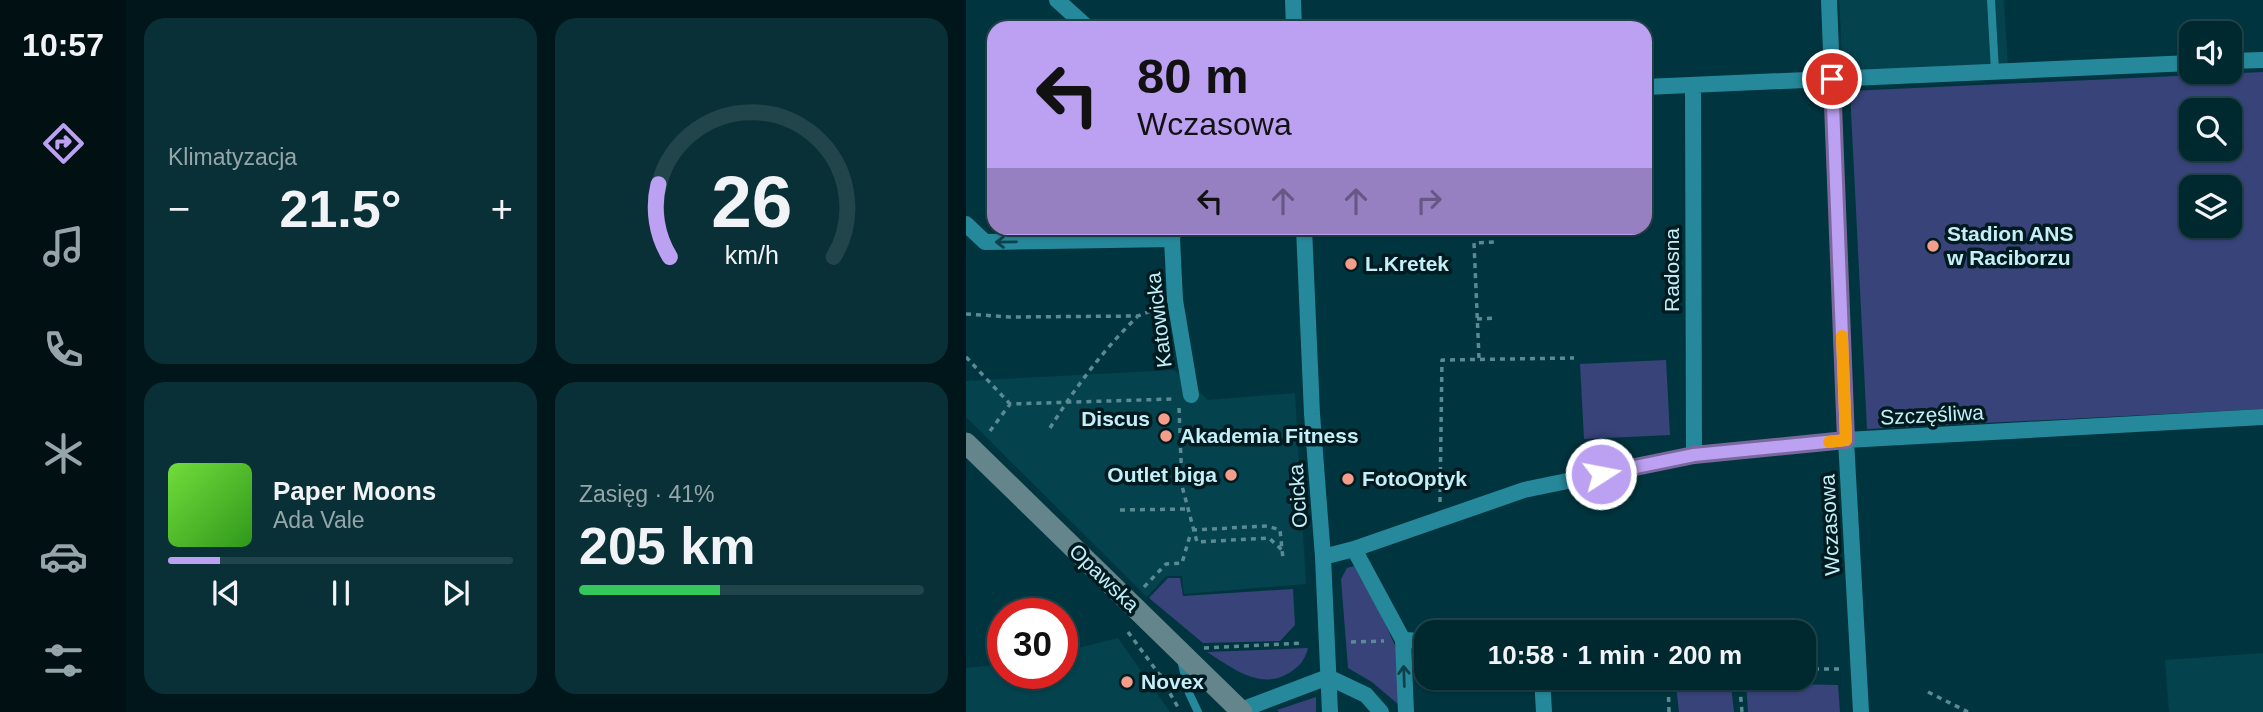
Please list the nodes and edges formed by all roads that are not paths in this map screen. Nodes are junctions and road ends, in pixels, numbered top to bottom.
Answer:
1 (1057, 0) edge
2 (1293, 0) edge
3 (1829, 0) edge
4 (1991, 0) edge
5 (1080, 21) edge
6 (1294, 21) edge
7 (2263, 60) edge
8 (2242, 61) edge
9 (2179, 63) edge
10 (1995, 71) junction
11 (1832, 79) junction
12 (1693, 86) junction
13 (1652, 88) edge
14 (966, 224) edge
15 (1131, 235) edge
16 (1173, 235) edge
17 (1304, 235) edge
18 (1191, 396) dead end
19 (2263, 417) edge
20 (1846, 440) junction
21 (966, 443) edge
22 (1694, 455) junction
23 (1354, 549) junction
24 (1323, 557) junction
25 (1403, 640) junction
26 (1414, 640) edge
27 (1179, 651) junction
28 (1328, 677) junction
29 (1543, 690) edge
30 (1241, 711) edge
31 (1198, 712) edge
32 (1330, 712) edge
33 (1381, 712) edge
34 (1406, 712) edge
35 (1544, 712) edge
36 (1861, 712) edge

1 - 5 street
2 - 6 street
3 - 11 street, Wczasowa
4 - 10 lane
7 - 8 street
9 - 10 street
10 - 11 street
11 - 12 street
11 - 20 street, Wczasowa
12 - 13 street
12 - 22 street, Radosna
15 -> 14 street, Katowicka
16 - 18 street, Katowicka
17 - 24 street, Ocicka
19 - 20 street, Szczęśliwa
20 - 22 street, Szczęśliwa
20 - 36 street, Wczasowa
21 - 27 main road, Opawska
22 - 23 street, Szczęśliwa
23 - 24 street, Szczęśliwa
23 - 25 street
24 - 28 street, Ocicka
25 - 26 street
34 -> 25 street
27 - 30 main road, Opawska
27 - 31 lane
28 - 30 street
28 - 32 street, Ocicka
28 - 33 street
29 - 35 street

